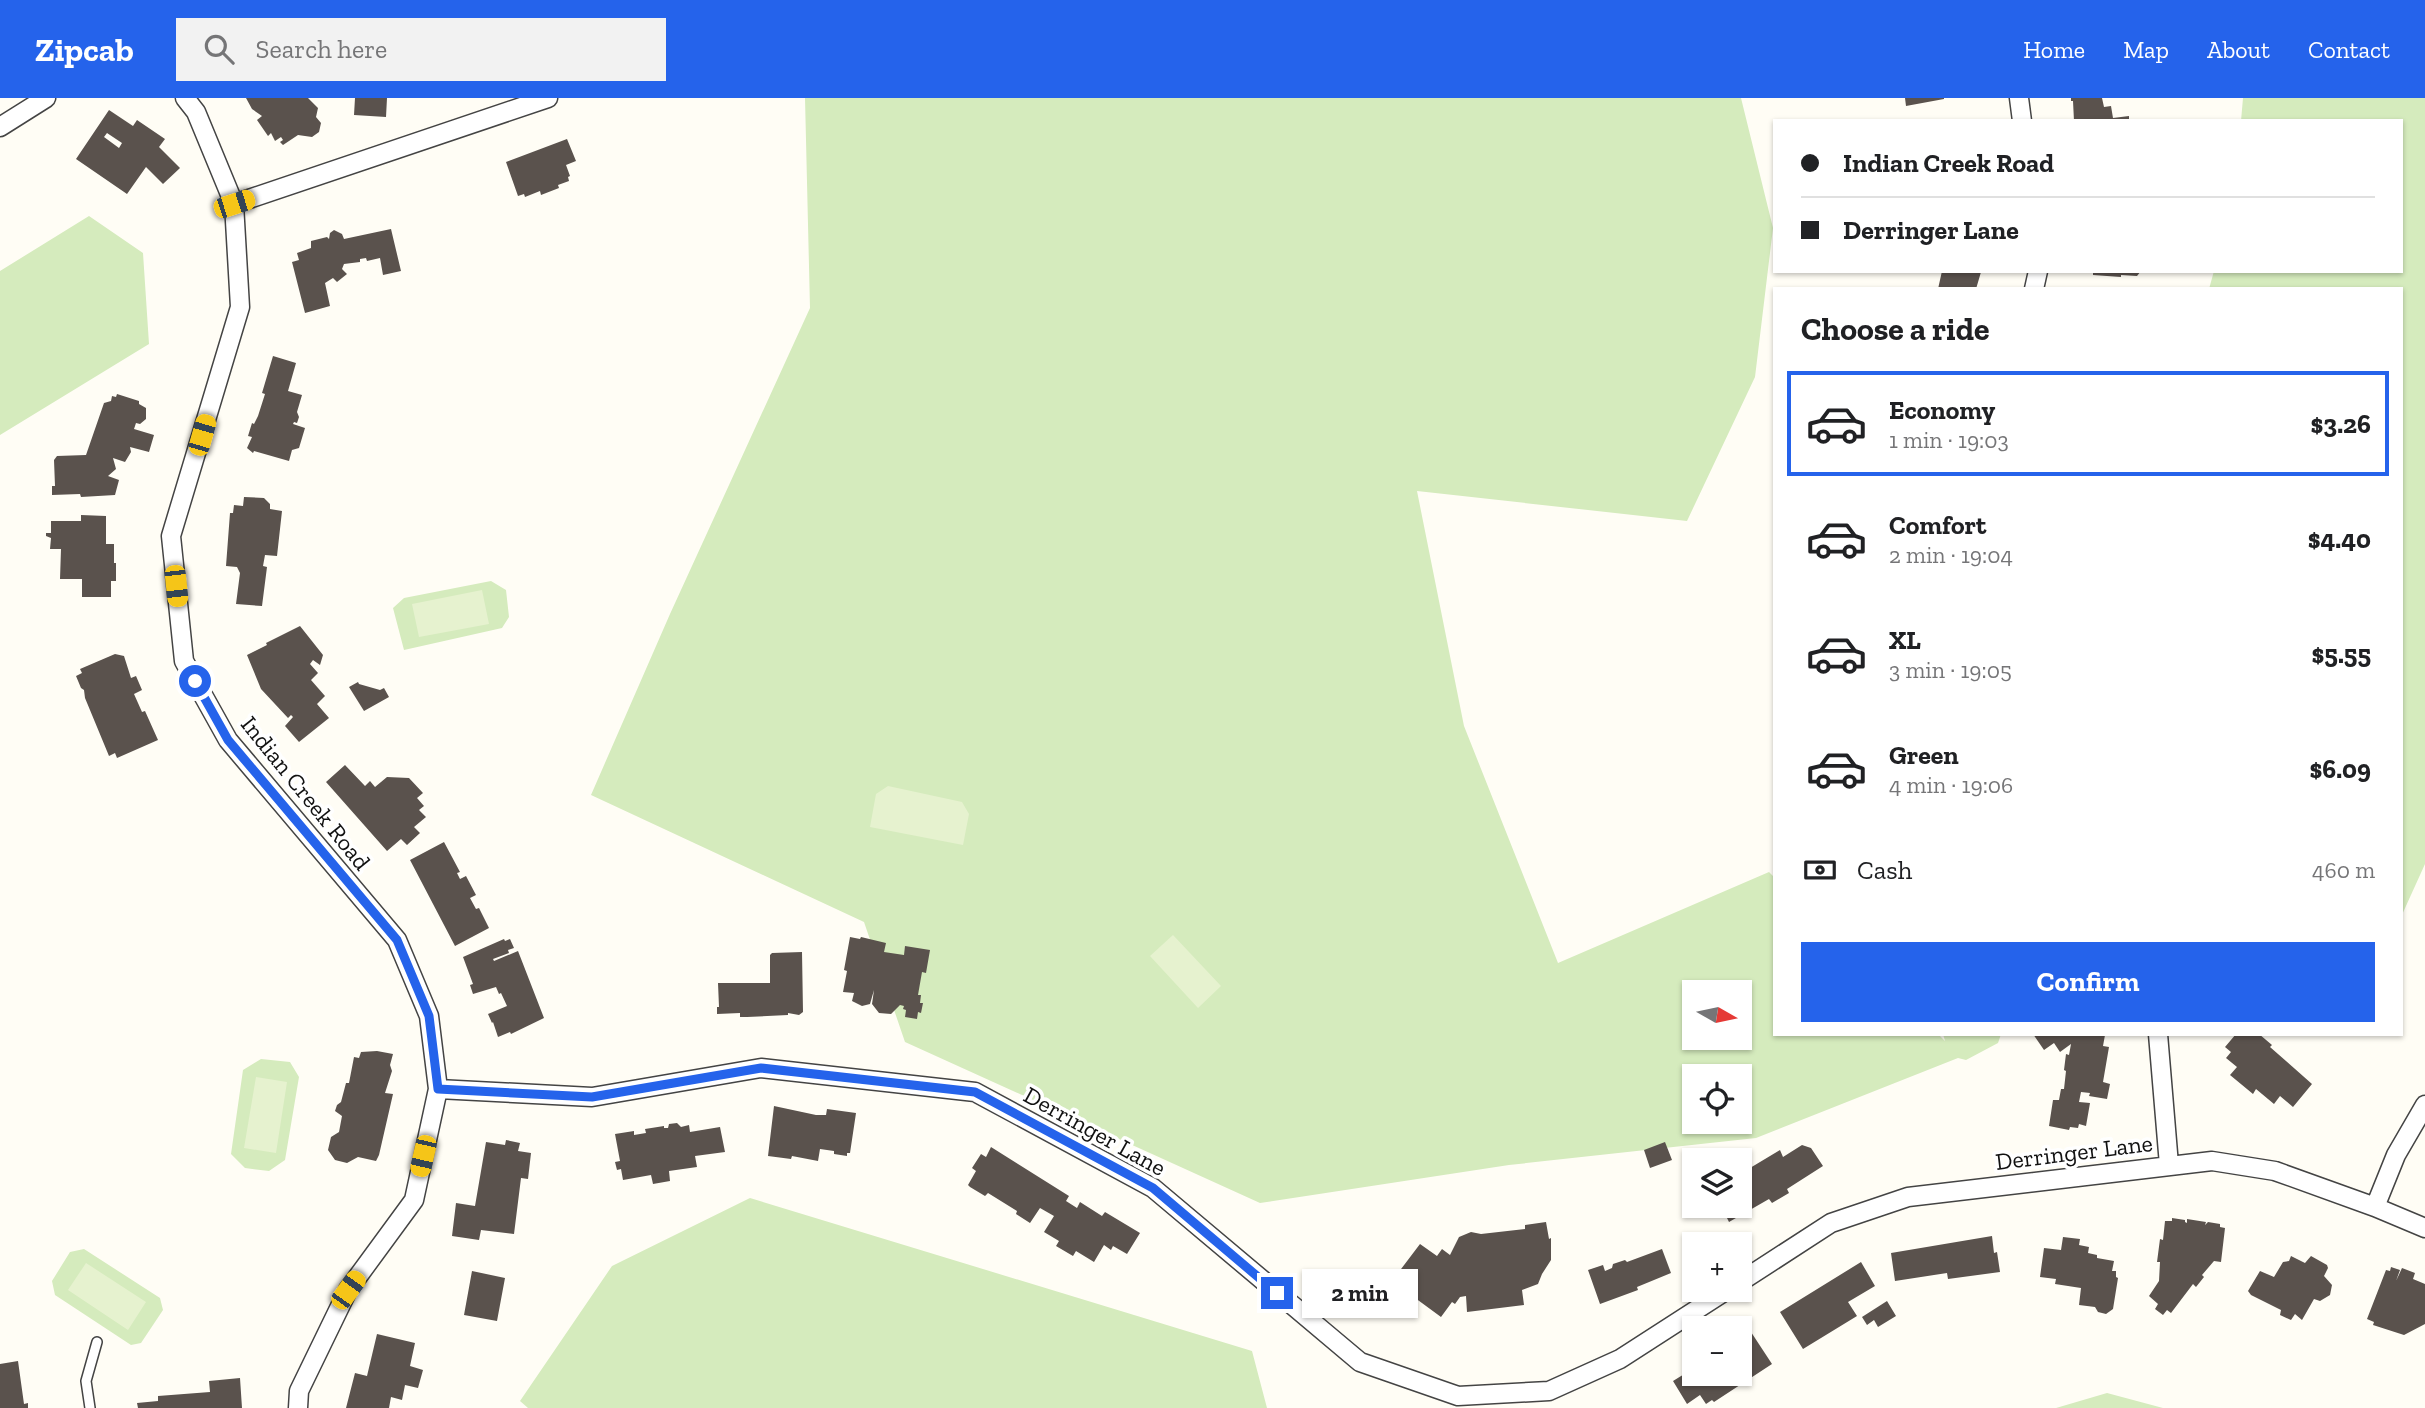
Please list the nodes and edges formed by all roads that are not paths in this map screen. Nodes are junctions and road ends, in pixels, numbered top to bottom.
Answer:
1 (46, 98) edge
2 (185, 98) edge
3 (548, 98) edge
4 (2018, 98) edge
5 (2022, 119) edge
6 (0, 127) edge
7 (234, 204) junction
8 (2158, 1036) edge
9 (438, 1089) junction
10 (2425, 1105) edge
11 (2169, 1165) junction
12 (2375, 1207) junction
13 (2425, 1228) edge
14 (1752, 1274) edge
15 (1708, 1302) edge
16 (97, 1342) dead end
17 (1457, 1402) edge
18 (90, 1408) edge
19 (298, 1408) edge

1 - 6 street
2 - 7 street, Indian Creek Road
3 - 7 street
4 - 5 street
7 - 9 street, Indian Creek Road
8 - 11 street
9 - 17 street, Derringer Lane
9 - 19 street, Indian Creek Road
10 - 12 street
11 - 12 street, Derringer Lane
11 - 14 street, Derringer Lane
12 - 13 street, Derringer Lane
15 - 17 street, Derringer Lane
16 - 18 lane

